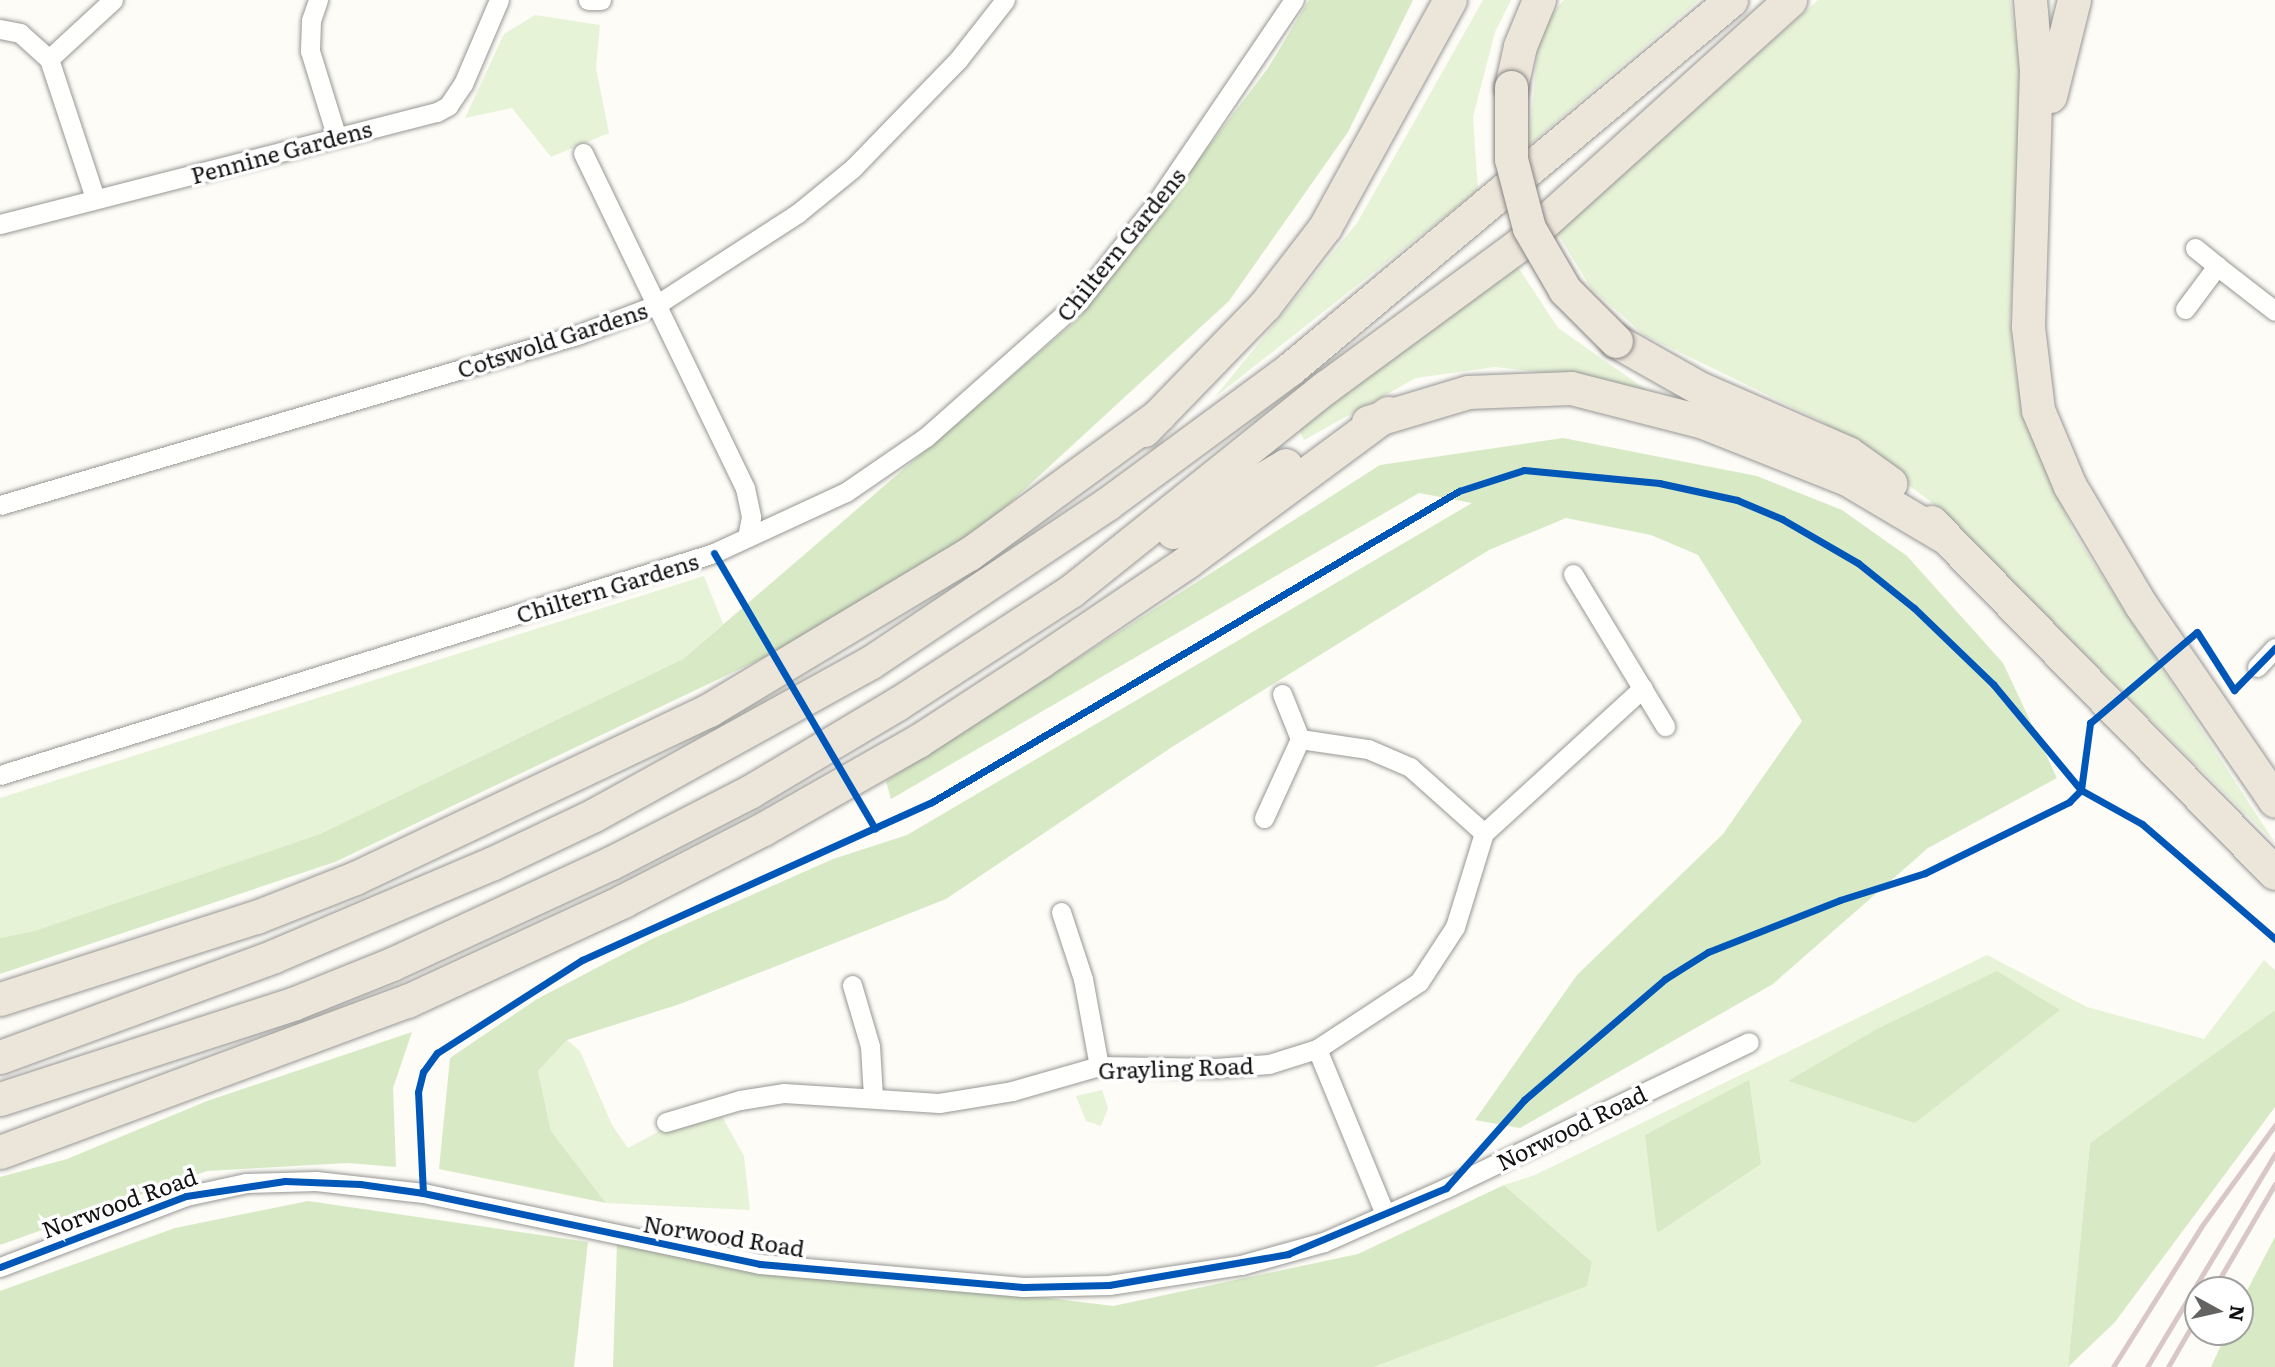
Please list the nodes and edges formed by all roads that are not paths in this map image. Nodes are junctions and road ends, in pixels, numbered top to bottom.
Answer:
1 (113, 0) edge
2 (318, 0) edge
3 (499, 0) edge
4 (588, 0) edge
5 (601, 0) edge
6 (1005, 0) edge
7 (1294, 0) edge
8 (1450, 0) edge
9 (1539, 0) edge
10 (1731, 0) edge
11 (1790, 0) edge
12 (2030, 0) edge
13 (2074, 0) edge
14 (0, 29) edge
15 (49, 59) junction
16 (336, 135) junction
17 (583, 153) dead end
18 (2035, 177) junction
19 (95, 198) junction
20 (0, 224) edge
21 (2195, 248) dead end
22 (2217, 266) junction
23 (656, 305) junction
24 (2185, 309) dead end
25 (2275, 311) edge
26 (1388, 413) junction
27 (1159, 415) junction
28 (0, 505) edge
29 (747, 537) junction
30 (1945, 537) junction
31 (1573, 574) dead end
32 (989, 584) junction
33 (1071, 591) junction
34 (2275, 648) edge
35 (2257, 667) dead end
36 (1643, 688) junction
37 (1282, 694) dead end
38 (1665, 726) dead end
39 (1300, 739) junction
40 (0, 775) edge
41 (2275, 801) edge
42 (1264, 818) dead end
43 (1484, 834) junction
44 (2275, 873) edge
45 (1060, 912) dead end
46 (372, 915) junction
47 (852, 985) dead end
48 (0, 999) edge
49 (295, 1003) junction
50 (0, 1010) edge
51 (1749, 1042) dead end
52 (1317, 1049) junction
53 (0, 1057) edge
54 (1099, 1066) junction
55 (873, 1097) junction
56 (0, 1099) edge
57 (109, 1113) junction
58 (666, 1122) dead end
59 (0, 1152) edge
60 (1385, 1214) junction
61 (0, 1267) edge

1 - 15 street
2 - 16 street
3 - 16 street, Pennine Gardens
4 - 5 street
6 - 23 street, Cotswold Gardens
7 - 29 street, Chiltern Gardens
8 - 27 highway
9 - 30 highway, bridge
10 - 32 highway
11 - 33 highway
12 - 18 highway
13 - 18 highway
14 - 15 street
15 - 19 street
16 - 19 street, Pennine Gardens
17 - 23 street
18 - 41 highway
19 - 20 street, Pennine Gardens
21 - 22 street
22 - 24 street
22 - 25 street
23 - 28 street, Cotswold Gardens
23 - 29 street
26 - 30 highway
26 - 33 highway
26 - 57 highway
27 - 32 highway
27 - 48 highway
29 - 40 street, Chiltern Gardens
30 - 44 highway
31 - 36 street
32 - 46 highway
33 - 49 highway
34 - 35 street
36 - 38 street
36 - 43 street
37 - 39 street
39 - 42 street
39 - 43 street
43 - 52 street, Grayling Road
45 - 54 street
46 - 50 highway
46 - 53 highway
47 - 55 street
49 - 56 highway
49 - 57 highway
51 - 60 street, Norwood Road
52 - 54 street, Grayling Road
52 - 60 street
54 - 55 street, Grayling Road
55 - 58 street, Grayling Road
57 - 59 highway
60 - 61 street, Norwood Road

